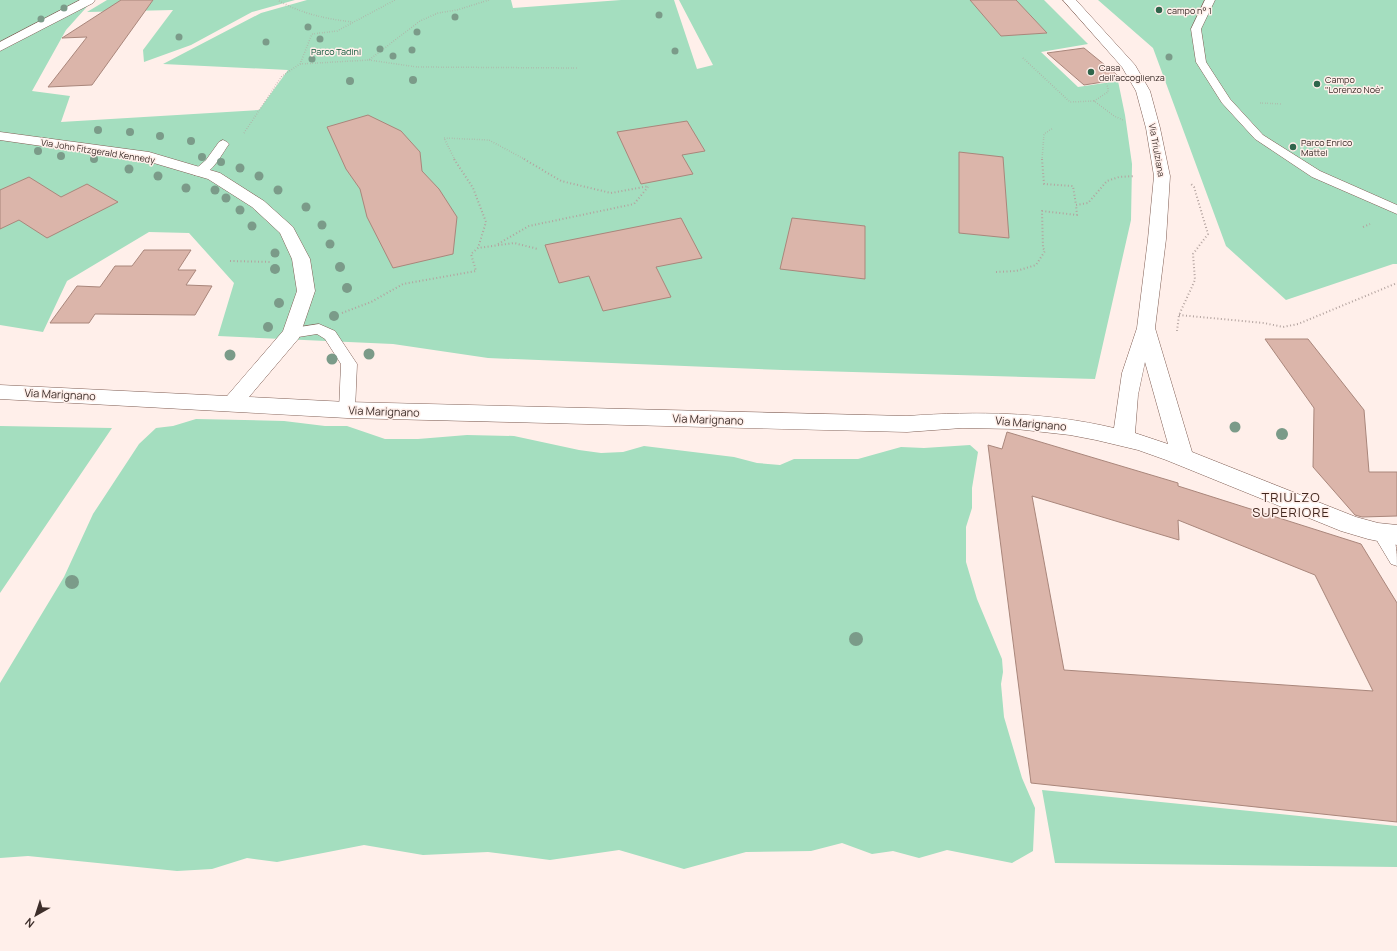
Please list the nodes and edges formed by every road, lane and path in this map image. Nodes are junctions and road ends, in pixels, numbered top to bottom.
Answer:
1 (89, 0) edge
2 (395, 0) edge
3 (489, 0) edge
4 (1068, 0) edge
5 (1210, 0) edge
6 (279, 1) dead end
7 (354, 22) junction
8 (0, 47) edge
9 (1023, 58) dead end
10 (368, 60) junction
11 (300, 64) junction
12 (578, 68) dead end
13 (1106, 84) dead end
14 (1094, 101) junction
15 (1128, 122) dead end
16 (1053, 128) dead end
17 (243, 134) dead end
18 (0, 136) edge
19 (223, 144) dead end
20 (198, 172) junction
21 (1134, 176) dead end
22 (1076, 206) junction
23 (1397, 210) edge
24 (496, 245) junction
25 (478, 248) junction
26 (538, 249) dead end
27 (230, 261) dead end
28 (273, 262) dead end
29 (996, 272) dead end
30 (1397, 283) edge
31 (338, 314) dead end
32 (1146, 328) junction
33 (292, 333) junction
34 (1177, 336) dead end
35 (0, 392) edge
36 (232, 404) junction
37 (347, 410) junction
38 (1124, 438) junction
39 (1183, 459) junction
40 (1390, 535) edge
41 (1397, 558) edge

1 - 8 street
2 - 7 path
3 - 10 path
4 - 32 street, Via Triulziana
5 - 23 lane
6 - 7 path
7 - 11 path
9 - 14 path
10 - 11 path
10 - 12 path
11 - 17 path
13 - 14 path
14 - 15 path
16 - 22 path
18 - 20 street, Via John Fitzgerald Kennedy
19 - 20 lane
20 - 33 street, Via John Fitzgerald Kennedy
21 - 22 path
22 - 29 path
24 - 25 path
24 - 25 path
24 - 26 path
25 - 31 path
27 - 28 path
30 - 34 path
32 - 38 street, Via Triulziana
32 - 39 street, Via Triulziana
33 - 36 street, Via John Fitzgerald Kennedy
33 - 37 lane
35 - 36 street, Via Marignano
36 - 37 street, Via Marignano
37 - 38 street, Via Marignano
38 - 39 street, Via Marignano
39 - 40 street, Via Marignano
40 - 41 lane

